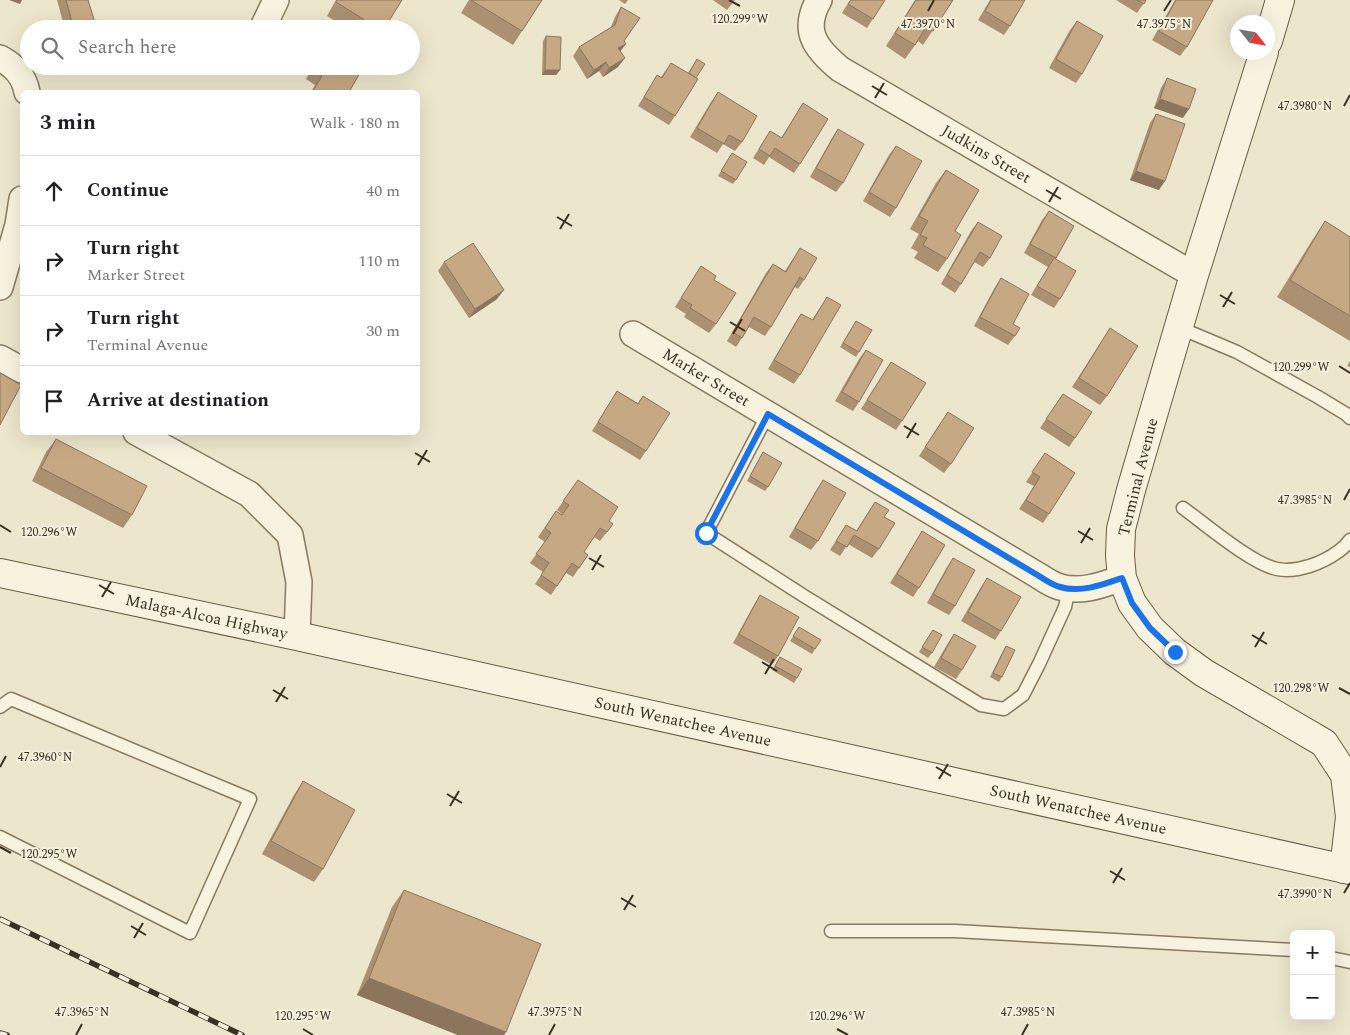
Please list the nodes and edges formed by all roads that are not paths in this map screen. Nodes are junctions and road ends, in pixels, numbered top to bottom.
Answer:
1 (276, 0) edge
2 (819, 0) edge
3 (1280, 0) edge
4 (1275, 17) edge
5 (267, 20) edge
6 (0, 58) edge
7 (1261, 60) edge
8 (20, 74) edge
9 (21, 75) edge
10 (26, 90) edge
11 (20, 212) edge
12 (1194, 275) junction
13 (0, 286) edge
14 (1180, 328) junction
15 (633, 334) dead end
16 (0, 358) edge
17 (20, 369) edge
18 (768, 414) junction
19 (1350, 418) edge
20 (142, 435) edge
21 (1183, 508) dead end
22 (1350, 540) edge
23 (0, 574) edge
24 (1122, 578) junction
25 (1069, 588) junction
26 (296, 636) junction
27 (0, 707) edge
28 (0, 837) edge
29 (1347, 870) edge
30 (830, 931) dead end
31 (1290, 950) edge
32 (1335, 959) edge
33 (1350, 962) edge

1 - 5 street
2 - 12 street, Judkins Street
3 - 4 main road
6 - 8 street
7 - 12 main road, Terminal Avenue
9 - 10 street
11 - 13 street
12 - 14 main road, Terminal Avenue
14 - 19 lane
14 - 24 main road, Terminal Avenue
15 - 18 street, Marker Street
16 - 17 street
18 - 25 street, Marker Street
18 - 25 lane
20 - 26 street
21 - 22 lane
23 - 26 main road, Malaga-Alcoa Highway
24 - 25 street, Marker Street
24 - 29 main road, Terminal Avenue
26 - 29 main road, South Wenatchee Avenue
27 - 28 lane
30 - 31 lane
32 - 33 lane

